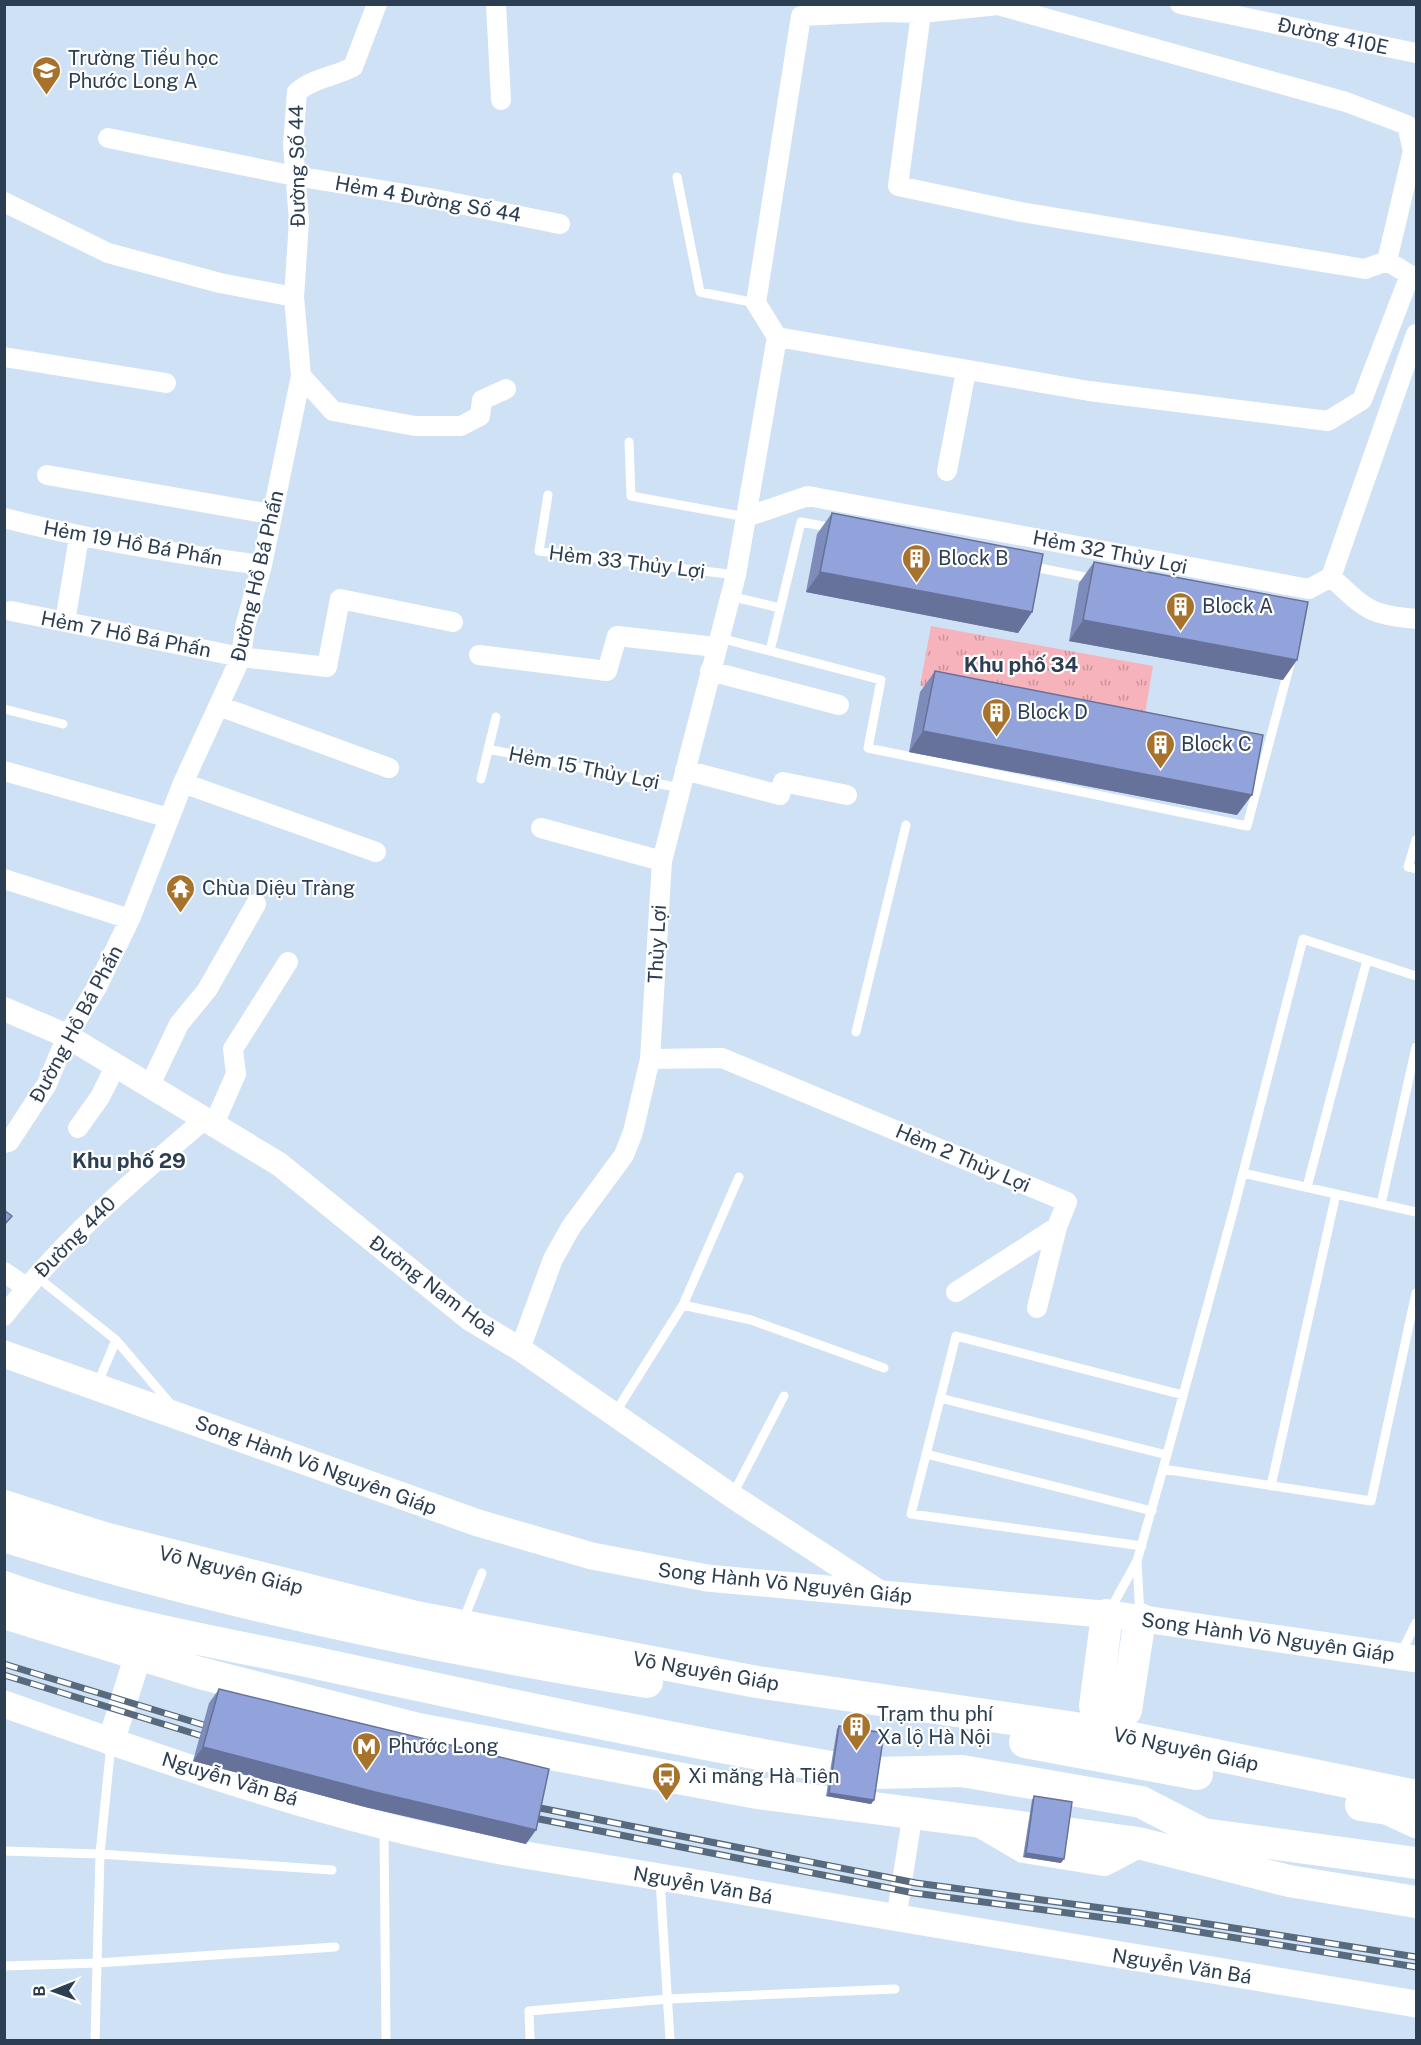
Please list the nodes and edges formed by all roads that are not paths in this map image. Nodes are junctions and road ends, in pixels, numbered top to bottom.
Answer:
1 (377, 4) edge
2 (496, 4) edge
3 (1180, 4) edge
4 (921, 13) junction
5 (1416, 54) edge
6 (501, 100) dead end
7 (108, 138) dead end
8 (296, 176) junction
9 (677, 177) dead end
10 (4, 202) edge
11 (560, 224) dead end
12 (1387, 261) junction
13 (294, 297) junction
14 (756, 303) junction
15 (1416, 334) edge
16 (777, 337) junction
17 (4, 357) edge
18 (966, 371) junction
19 (301, 376) junction
20 (166, 383) dead end
21 (506, 389) dead end
22 (628, 442) dead end
23 (947, 471) dead end
24 (47, 475) dead end
25 (548, 495) dead end
26 (270, 514) junction
27 (746, 517) junction
28 (4, 518) edge
29 (847, 531) edge
30 (79, 537) junction
31 (262, 565) junction
32 (1022, 565) edge
33 (736, 575) junction
34 (1331, 577) junction
35 (1104, 581) edge
36 (730, 596) junction
37 (780, 608) junction
38 (11, 611) dead end
39 (1416, 619) edge
40 (65, 622) junction
41 (453, 622) dead end
42 (718, 643) junction
43 (770, 651) junction
44 (1293, 654) edge
45 (479, 655) dead end
46 (241, 657) junction
47 (710, 671) junction
48 (839, 705) dead end
49 (219, 706) junction
50 (4, 709) edge
51 (496, 717) dead end
52 (63, 724) dead end
53 (488, 749) junction
54 (389, 768) dead end
55 (4, 771) edge
56 (481, 779) dead end
57 (682, 779) junction
58 (183, 783) junction
59 (847, 795) dead end
60 (169, 818) junction
61 (906, 825) dead end
62 (541, 828) dead end
63 (1416, 840) edge
64 (376, 852) dead end
65 (662, 861) junction
66 (1416, 869) edge
67 (4, 879) edge
68 (256, 904) dead end
69 (130, 919) junction
70 (1367, 960) junction
71 (288, 962) dead end
72 (1416, 976) edge
73 (4, 1009) edge
74 (856, 1032) dead end
75 (67, 1036) junction
76 (1416, 1047) edge
77 (650, 1059) junction
78 (117, 1065) junction
79 (150, 1085) junction
80 (210, 1121) junction
81 (78, 1128) dead end
82 (4, 1143) edge
83 (1243, 1173) junction
84 (739, 1177) dead end
85 (1306, 1187) junction
86 (1336, 1194) junction
87 (1381, 1204) junction
88 (1416, 1212) edge
89 (1058, 1227) junction
90 (4, 1272) edge
91 (31, 1282) junction
92 (956, 1292) dead end
93 (1416, 1293) edge
94 (683, 1305) junction
95 (1038, 1308) dead end
96 (4, 1316) edge
97 (116, 1340) junction
98 (520, 1349) junction
99 (4, 1354) edge
100 (884, 1368) dead end
101 (96, 1386) junction
102 (1183, 1395) junction
103 (784, 1396) dead end
104 (940, 1398) junction
105 (613, 1415) junction
106 (182, 1417) junction
107 (926, 1454) junction
108 (1167, 1455) junction
109 (1163, 1469) junction
110 (1271, 1486) junction
111 (732, 1496) junction
112 (4, 1506) edge
113 (1152, 1511) junction
114 (4, 1536) edge
115 (1142, 1546) junction
116 (1137, 1561) junction
117 (482, 1573) dead end
118 (4, 1587) edge
119 (885, 1595) junction
120 (49, 1604) junction
121 (5, 1613) edge
122 (1107, 1615) junction
123 (1140, 1618) junction
124 (1416, 1623) edge
125 (461, 1626) junction
126 (143, 1640) junction
127 (1408, 1658) edge
128 (4, 1704) edge
129 (1103, 1732) junction
130 (664, 1738) junction
131 (111, 1742) junction
132 (1058, 1747) junction
133 (1140, 1763) junction
134 (831, 1767) edge
135 (876, 1773) edge
136 (1326, 1789) junction
137 (757, 1793) junction
138 (1407, 1801) edge
139 (913, 1812) junction
140 (978, 1821) junction
141 (1416, 1822) edge
142 (384, 1826) junction
143 (1028, 1828) edge
144 (1066, 1833) edge
145 (1203, 1834) junction
146 (1234, 1839) junction
147 (1138, 1843) junction
148 (4, 1851) edge
149 (100, 1854) junction
150 (1416, 1863) edge
151 (332, 1870) dead end
152 (660, 1877) junction
153 (1289, 1881) junction
154 (1416, 1902) edge
155 (896, 1919) junction
156 (335, 1947) dead end
157 (97, 1963) junction
158 (4, 1966) edge
159 (895, 1989) dead end
160 (668, 1999) junction
161 (1416, 2004) edge
162 (95, 2040) edge
163 (386, 2040) edge
164 (530, 2040) edge
165 (670, 2040) edge

1 - 8 street, Đường Số 44
2 - 6 street
3 - 5 street, Đường 410E
4 - 12 street
4 - 12 street
4 - 14 street
7 - 8 street, Hẻm 4 Đường Số 44
8 - 11 street, Hẻm 4 Đường Số 44
8 - 13 street, Đường Số 44
9 - 14 lane
10 - 13 street
12 - 18 street
13 - 19 street, Đường Hồ Bá Phấn
14 - 16 street
15 - 34 street
16 - 18 street
16 - 27 street, Thủy Lợi
17 - 20 street
18 - 23 street
19 - 21 street
19 - 26 street, Đường Hồ Bá Phấn
22 - 27 lane
24 - 26 street
25 - 33 lane, Hẻm 33 Thủy Lợi
26 - 31 street, Đường Hồ Bá Phấn
27 - 33 street, Thủy Lợi
27 - 34 street, Hẻm 32 Thủy Lợi
28 - 30 street, Hẻm 19 Hồ Bá Phấn
29 - 37 lane
30 - 31 street, Hẻm 19 Hồ Bá Phấn
30 - 40 street
31 - 46 street, Đường Hồ Bá Phấn
32 - 35 lane
33 - 36 street, Thủy Lợi
34 - 39 street
36 - 37 lane
36 - 42 street, Thủy Lợi
37 - 43 lane
38 - 40 street, Hẻm 7 Hồ Bá Phấn
40 - 46 street, Hẻm 7 Hồ Bá Phấn
41 - 46 street, Hẻm 7 Hồ Bá Phấn
42 - 43 lane
42 - 45 street
42 - 47 street, Thủy Lợi
43 - 44 lane
46 - 49 street, Đường Hồ Bá Phấn
47 - 48 street
47 - 57 street, Thủy Lợi
49 - 54 street
49 - 58 street, Đường Hồ Bá Phấn
50 - 52 lane
51 - 53 lane, Hẻm 15 Thủy Lợi
53 - 56 lane, Hẻm 15 Thủy Lợi
53 - 57 lane, Hẻm 15 Thủy Lợi
55 - 60 street
57 - 59 street
57 - 65 street, Thủy Lợi
58 - 60 street, Đường Hồ Bá Phấn
58 - 64 street
60 - 69 street, Đường Hồ Bá Phấn
61 - 74 lane
62 - 65 street
63 - 66 lane
65 - 77 street, Thủy Lợi
67 - 69 street
68 - 79 street
69 - 75 street, Đường Hồ Bá Phấn
70 - 72 lane
70 - 83 lane
70 - 85 lane
71 - 80 street
73 - 75 street, Đường Nam Hoà
75 - 78 street, Đường Nam Hoà
75 - 82 street, Đường Hồ Bá Phấn
76 - 87 lane
77 - 89 street, Hẻm 2 Thủy Lợi
77 - 98 street, Thủy Lợi
78 - 79 street, Đường Nam Hoà
78 - 81 street
79 - 80 street, Đường Nam Hoà
80 - 91 street, Đường 440
80 - 98 street, Đường Nam Hoà
83 - 85 lane
83 - 102 lane
84 - 94 lane
85 - 86 lane
86 - 87 lane
86 - 110 lane
87 - 88 lane
89 - 92 street
89 - 95 street
90 - 91 street
91 - 96 street, Đường 440
91 - 97 lane
93 - 110 lane
94 - 100 lane
94 - 105 lane
97 - 101 lane
97 - 106 lane
98 - 105 street, Đường Nam Hoà
99 - 101 main road, Song Hành Võ Nguyên Giáp
101 - 106 main road, Song Hành Võ Nguyên Giáp
102 - 104 lane
102 - 108 lane
103 - 111 lane
104 - 107 lane
104 - 108 lane
105 - 111 street, Đường Nam Hoà
106 - 119 main road, Song Hành Võ Nguyên Giáp
107 - 113 lane
107 - 115 lane
108 - 109 lane
109 - 110 lane
109 - 113 lane
111 - 119 street, Đường Nam Hoà
112 - 125 highway, Võ Nguyên Giáp
113 - 115 lane
114 - 132 highway, Võ Nguyên Giáp
115 - 116 lane
116 - 122 lane
116 - 123 lane
117 - 125 lane
118 - 120 highway
119 - 122 main road, Song Hành Võ Nguyên Giáp
120 - 121 highway
120 - 126 highway
121 - 126 highway
122 - 123 main road, Song Hành Võ Nguyên Giáp
122 - 129 highway
123 - 127 main road, Song Hành Võ Nguyên Giáp
123 - 129 highway
124 - 127 lane
125 - 129 highway, Võ Nguyên Giáp
126 - 130 highway
126 - 131 main road
126 - 137 highway
128 - 131 main road, Nguyễn Văn Bá
129 - 132 highway
129 - 133 highway
129 - 136 highway, Võ Nguyên Giáp
130 - 134 highway
130 - 137 highway
131 - 142 main road, Nguyễn Văn Bá
131 - 149 lane
132 - 133 highway, Võ Nguyên Giáp
133 - 136 highway, Võ Nguyên Giáp
135 - 145 highway
136 - 138 highway, Võ Nguyên Giáp
137 - 139 highway
138 - 141 highway, Võ Nguyên Giáp
139 - 140 highway
139 - 155 street
140 - 143 highway
140 - 147 main road
142 - 152 main road, Nguyễn Văn Bá
142 - 163 lane
144 - 147 highway
145 - 146 highway
145 - 147 highway
146 - 150 highway
146 - 153 highway
147 - 153 highway
148 - 149 lane
149 - 151 lane
149 - 157 lane
152 - 155 main road, Nguyễn Văn Bá
152 - 160 lane
153 - 154 highway
155 - 161 main road, Nguyễn Văn Bá
156 - 157 lane
157 - 158 lane
157 - 162 lane
159 - 160 lane
160 - 164 lane
160 - 165 lane

